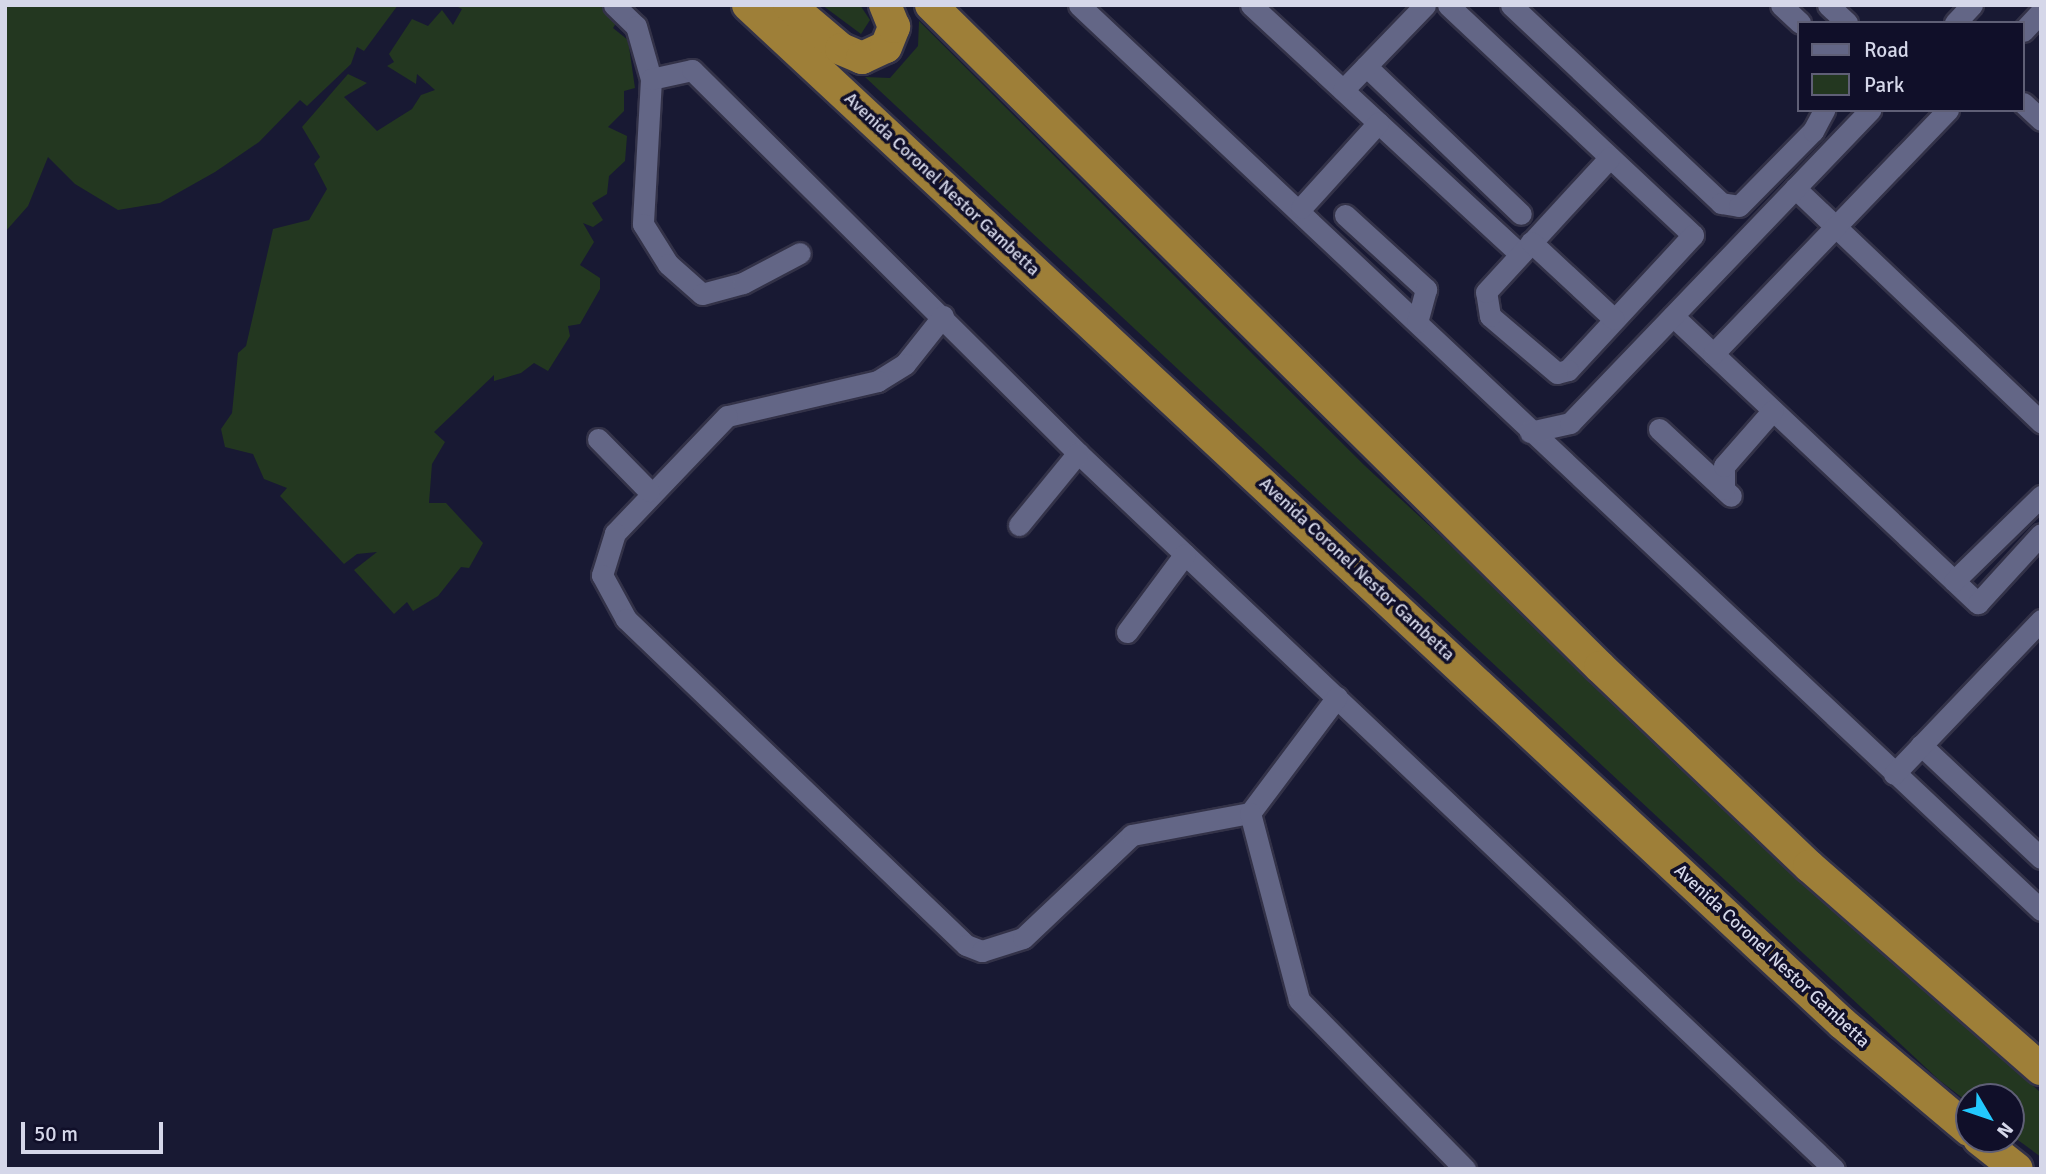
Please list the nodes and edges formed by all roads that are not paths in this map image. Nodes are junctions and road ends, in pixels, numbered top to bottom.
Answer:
1 (614, 5) edge
2 (748, 5) edge
3 (789, 5) edge
4 (885, 5) edge
5 (931, 5) edge
6 (1079, 5) edge
7 (1251, 5) edge
8 (1425, 5) edge
9 (1448, 5) edge
10 (1511, 5) edge
11 (1781, 5) edge
12 (1828, 5) edge
13 (1972, 5) edge
14 (2041, 12) edge
15 (1798, 21) edge
16 (1845, 21) edge
17 (1957, 21) edge
18 (2025, 29) edge
19 (1366, 66) junction
20 (651, 79) junction
21 (1343, 90) junction
22 (2025, 105) edge
23 (1823, 112) edge
24 (1868, 112) edge
25 (1946, 112) edge
26 (2041, 120) edge
27 (1378, 123) junction
28 (1439, 136) junction
29 (1609, 157) junction
30 (1418, 158) junction
31 (1796, 188) junction
32 (1301, 208) junction
33 (1521, 214) dead end
34 (1345, 215) dead end
35 (1834, 225) junction
36 (1526, 248) junction
37 (800, 253) dead end
38 (943, 316) junction
39 (1673, 316) junction
40 (1614, 319) junction
41 (1417, 322) junction
42 (1713, 354) junction
43 (1773, 410) junction
44 (2041, 422) edge
45 (1570, 423) junction
46 (1659, 429) dead end
47 (1530, 432) junction
48 (598, 439) dead end
49 (1078, 453) junction
50 (1563, 464) junction
51 (1724, 466) junction
52 (1700, 467) junction
53 (649, 491) junction
54 (2041, 496) edge
55 (1019, 524) dead end
56 (2041, 534) edge
57 (1185, 554) junction
58 (1954, 581) junction
59 (2041, 620) edge
60 (1128, 632) dead end
61 (1337, 697) junction
62 (1922, 745) junction
63 (1894, 774) junction
64 (1250, 813) junction
65 (2041, 858) edge
66 (2041, 911) edge
67 (2041, 1069) edge
68 (1955, 1118) edge
69 (1997, 1153) edge
70 (1819, 1164) edge
71 (1465, 1169) edge
72 (2017, 1169) edge

1 - 20 lane
2 - 68 highway, Avenida Coronel Nestor Gambetta
3 - 4 highway
5 - 67 highway
6 - 32 lane
7 - 21 lane
8 - 19 lane
9 - 29 lane
10 - 23 lane
11 - 15 lane
12 - 16 lane
13 - 17 lane
14 - 18 lane
19 - 21 lane
19 - 28 lane
20 - 37 lane
20 - 38 lane
21 - 27 lane
22 - 26 lane
24 - 31 lane
25 - 35 lane
27 - 30 lane
27 - 32 lane
28 - 30 lane
28 - 33 lane
29 - 36 lane
29 - 40 lane
30 - 36 lane
31 - 35 lane
31 - 39 lane
32 - 41 lane
34 - 41 lane
35 - 42 lane
35 - 44 lane
36 - 40 lane
36 - 40 lane
38 - 49 lane
38 - 53 lane
39 - 42 lane
39 - 45 lane
41 - 47 lane
42 - 43 lane
43 - 51 lane
43 - 58 lane
45 - 47 lane
45 - 50 lane
46 - 52 lane
47 - 50 lane
48 - 53 lane
49 - 55 lane
49 - 57 lane
50 - 63 lane
51 - 52 lane
51 - 52 lane
53 - 64 lane
54 - 58 lane
56 - 58 lane
57 - 60 lane
57 - 61 lane
59 - 62 lane
61 - 64 lane
61 - 70 lane
62 - 63 lane
62 - 65 lane
63 - 66 lane
64 - 71 lane
69 - 72 highway

